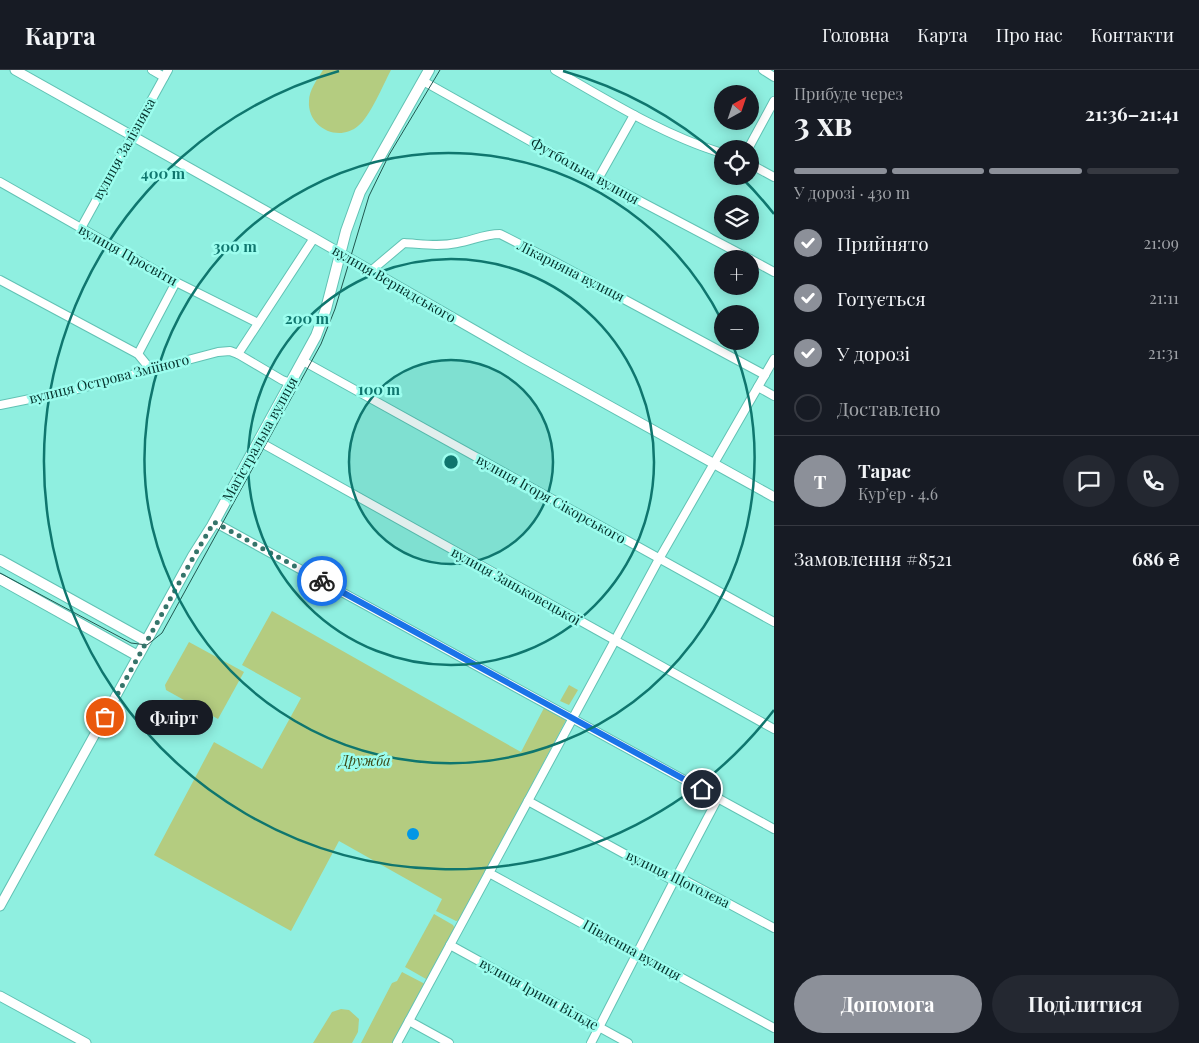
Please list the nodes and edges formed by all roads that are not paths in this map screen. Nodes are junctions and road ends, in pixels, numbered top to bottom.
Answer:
1 (15, 70) edge
2 (152, 70) edge
3 (429, 70) edge
4 (555, 70) edge
5 (763, 70) edge
6 (166, 74) edge
7 (774, 77) edge
8 (423, 81) junction
9 (774, 101) edge
10 (634, 115) junction
11 (132, 136) junction
12 (753, 140) edge
13 (714, 151) edge
14 (759, 169) edge
15 (774, 177) edge
16 (598, 179) junction
17 (0, 182) edge
18 (81, 228) junction
19 (314, 238) junction
20 (733, 250) edge
21 (340, 252) junction
22 (759, 264) edge
23 (372, 270) junction
24 (774, 272) edge
25 (0, 280) edge
26 (176, 282) junction
27 (258, 323) junction
28 (138, 354) junction
29 (238, 354) junction
30 (774, 359) edge
31 (303, 361) junction
32 (151, 370) junction
33 (765, 375) junction
34 (290, 383) junction
35 (758, 387) junction
36 (774, 396) edge
37 (0, 405) edge
38 (258, 441) junction
39 (714, 464) junction
40 (774, 497) edge
41 (214, 522) junction
42 (660, 559) junction
43 (0, 560) edge
44 (0, 579) edge
45 (774, 622) edge
46 (146, 641) junction
47 (615, 642) junction
48 (138, 656) junction
49 (572, 718) junction
50 (774, 729) edge
51 (718, 798) junction
52 (528, 801) junction
53 (774, 829) edge
54 (490, 873) junction
55 (676, 878) junction
56 (0, 906) edge
57 (774, 928) edge
58 (450, 945) junction
59 (637, 953) junction
60 (0, 996) edge
61 (409, 1021) junction
62 (599, 1027) junction
63 (774, 1028) edge
64 (86, 1043) edge
65 (397, 1043) edge
66 (449, 1043) edge
67 (591, 1043) edge
68 (628, 1043) edge

1 - 11 street, вулиця Вернадського
2 - 6 street
3 - 8 main road, Магістральна вулиця
4 - 10 street
5 - 7 street
6 - 11 street, вулиця Залізняка
8 - 16 street, Футбольна вулиця
8 - 21 main road, Магістральна вулиця
9 - 12 street
10 - 13 street
10 - 16 street
11 - 18 street, вулиця Залізняка
11 - 19 street, вулиця Вернадського
14 - 15 street
16 - 20 street, Футбольна вулиця
17 - 18 street, вулиця Просвіти
18 - 26 street, вулиця Просвіти
19 - 21 street, вулиця Вернадського
19 - 27 street
21 - 23 street, вулиця Вернадського
21 - 31 main road, Магістральна вулиця
22 - 24 street, Футбольна вулиця
23 - 33 street, Лікарняна вулиця
23 - 39 street, вулиця Вернадського
25 - 28 street
26 - 27 street, вулиця Просвіти
26 - 28 street
27 - 29 street
28 - 32 street
29 - 32 street, вулиця Острова Зміїного
29 - 34 street
30 - 33 street
31 - 34 main road, Магістральна вулиця
31 - 42 street, вулиця Ігоря Сікорського
32 - 37 street, вулиця Острова Зміїного
33 - 35 street
34 - 38 main road, Магістральна вулиця
35 - 36 street
35 - 39 street
38 - 41 main road, Магістральна вулиця
38 - 47 street, вулиця Заньковецької
39 - 40 street, вулиця Вернадського
39 - 42 street
41 - 46 main road, Магістральна вулиця
41 - 49 street
42 - 45 street, вулиця Ігоря Сікорського
42 - 47 street
43 - 46 main road
44 - 48 main road
46 - 48 main road, Магістральна вулиця
47 - 49 street
47 - 50 street, вулиця Заньковецької
48 - 56 street, Магістральна вулиця
49 - 51 street
49 - 52 street
51 - 53 street
51 - 55 street
52 - 54 street
52 - 55 street, вулиця Щоголєва
54 - 58 street
54 - 59 street, Південна вулиця
55 - 57 street, вулиця Щоголєва
55 - 59 street
58 - 61 street
58 - 62 street, вулиця Ірини Вільде
59 - 62 street
59 - 63 street, Південна вулиця
60 - 64 street
61 - 65 street
61 - 66 street
62 - 67 street
62 - 68 street, вулиця Ірини Вільде

